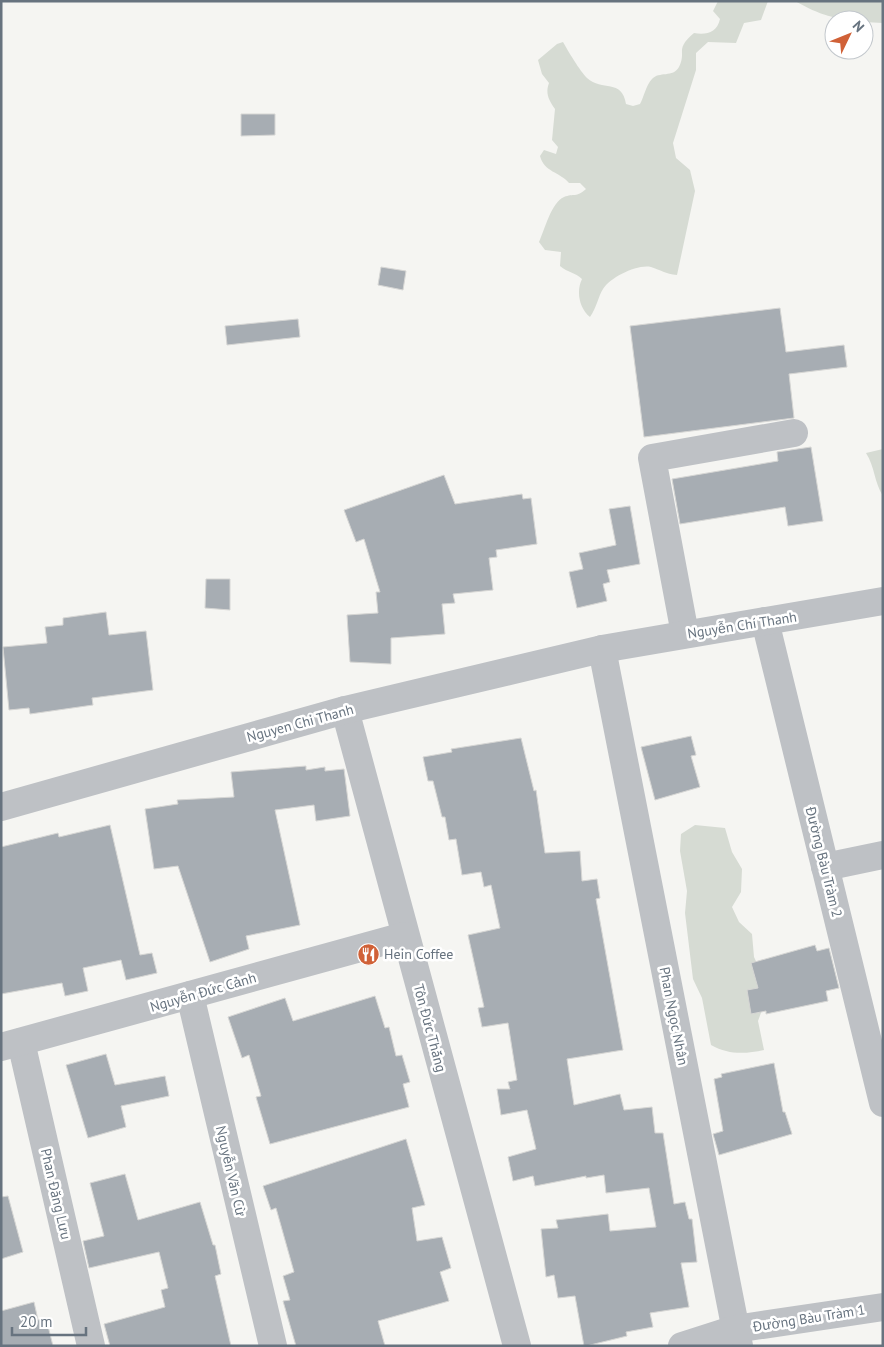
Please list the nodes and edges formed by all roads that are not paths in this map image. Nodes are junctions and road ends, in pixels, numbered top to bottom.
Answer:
1 (794, 433) dead end
2 (883, 601) edge
3 (765, 621) junction
4 (685, 634) junction
5 (602, 649) junction
6 (345, 710) junction
7 (1, 807) edge
8 (883, 856) edge
9 (825, 867) junction
10 (404, 936) junction
11 (190, 995) junction
12 (11, 1044) edge
13 (883, 1103) edge
14 (883, 1307) edge
15 (737, 1338) edge
16 (91, 1346) edge
17 (273, 1346) edge
18 (516, 1346) edge
19 (682, 1346) edge

1 - 4 street
2 - 3 street, Nguyễn Chí Thanh
3 - 4 street, Nguyễn Chí Thanh
3 - 9 street, Đường Bàu Tràm 2
4 - 5 street, Nguyễn Chí Thanh
5 - 6 street, Nguyen Chi Thanh
5 - 15 street, Phan Ngọc Nhân
6 - 7 street, Nguyen Chi Thanh
6 - 10 street, Tôn Đức Thắng
8 - 9 street
9 - 13 street, Đường Bàu Tràm 2
10 - 11 street, Nguyễn Đức Cảnh
10 - 18 street, Tôn Đức Thắng
11 - 12 street, Nguyễn Đức Cảnh
11 - 17 street, Nguyễn Văn Cừ
12 - 16 street, Phan Đăng Lưu
14 - 15 street, Đường Bàu Tràm 1
15 - 19 street

